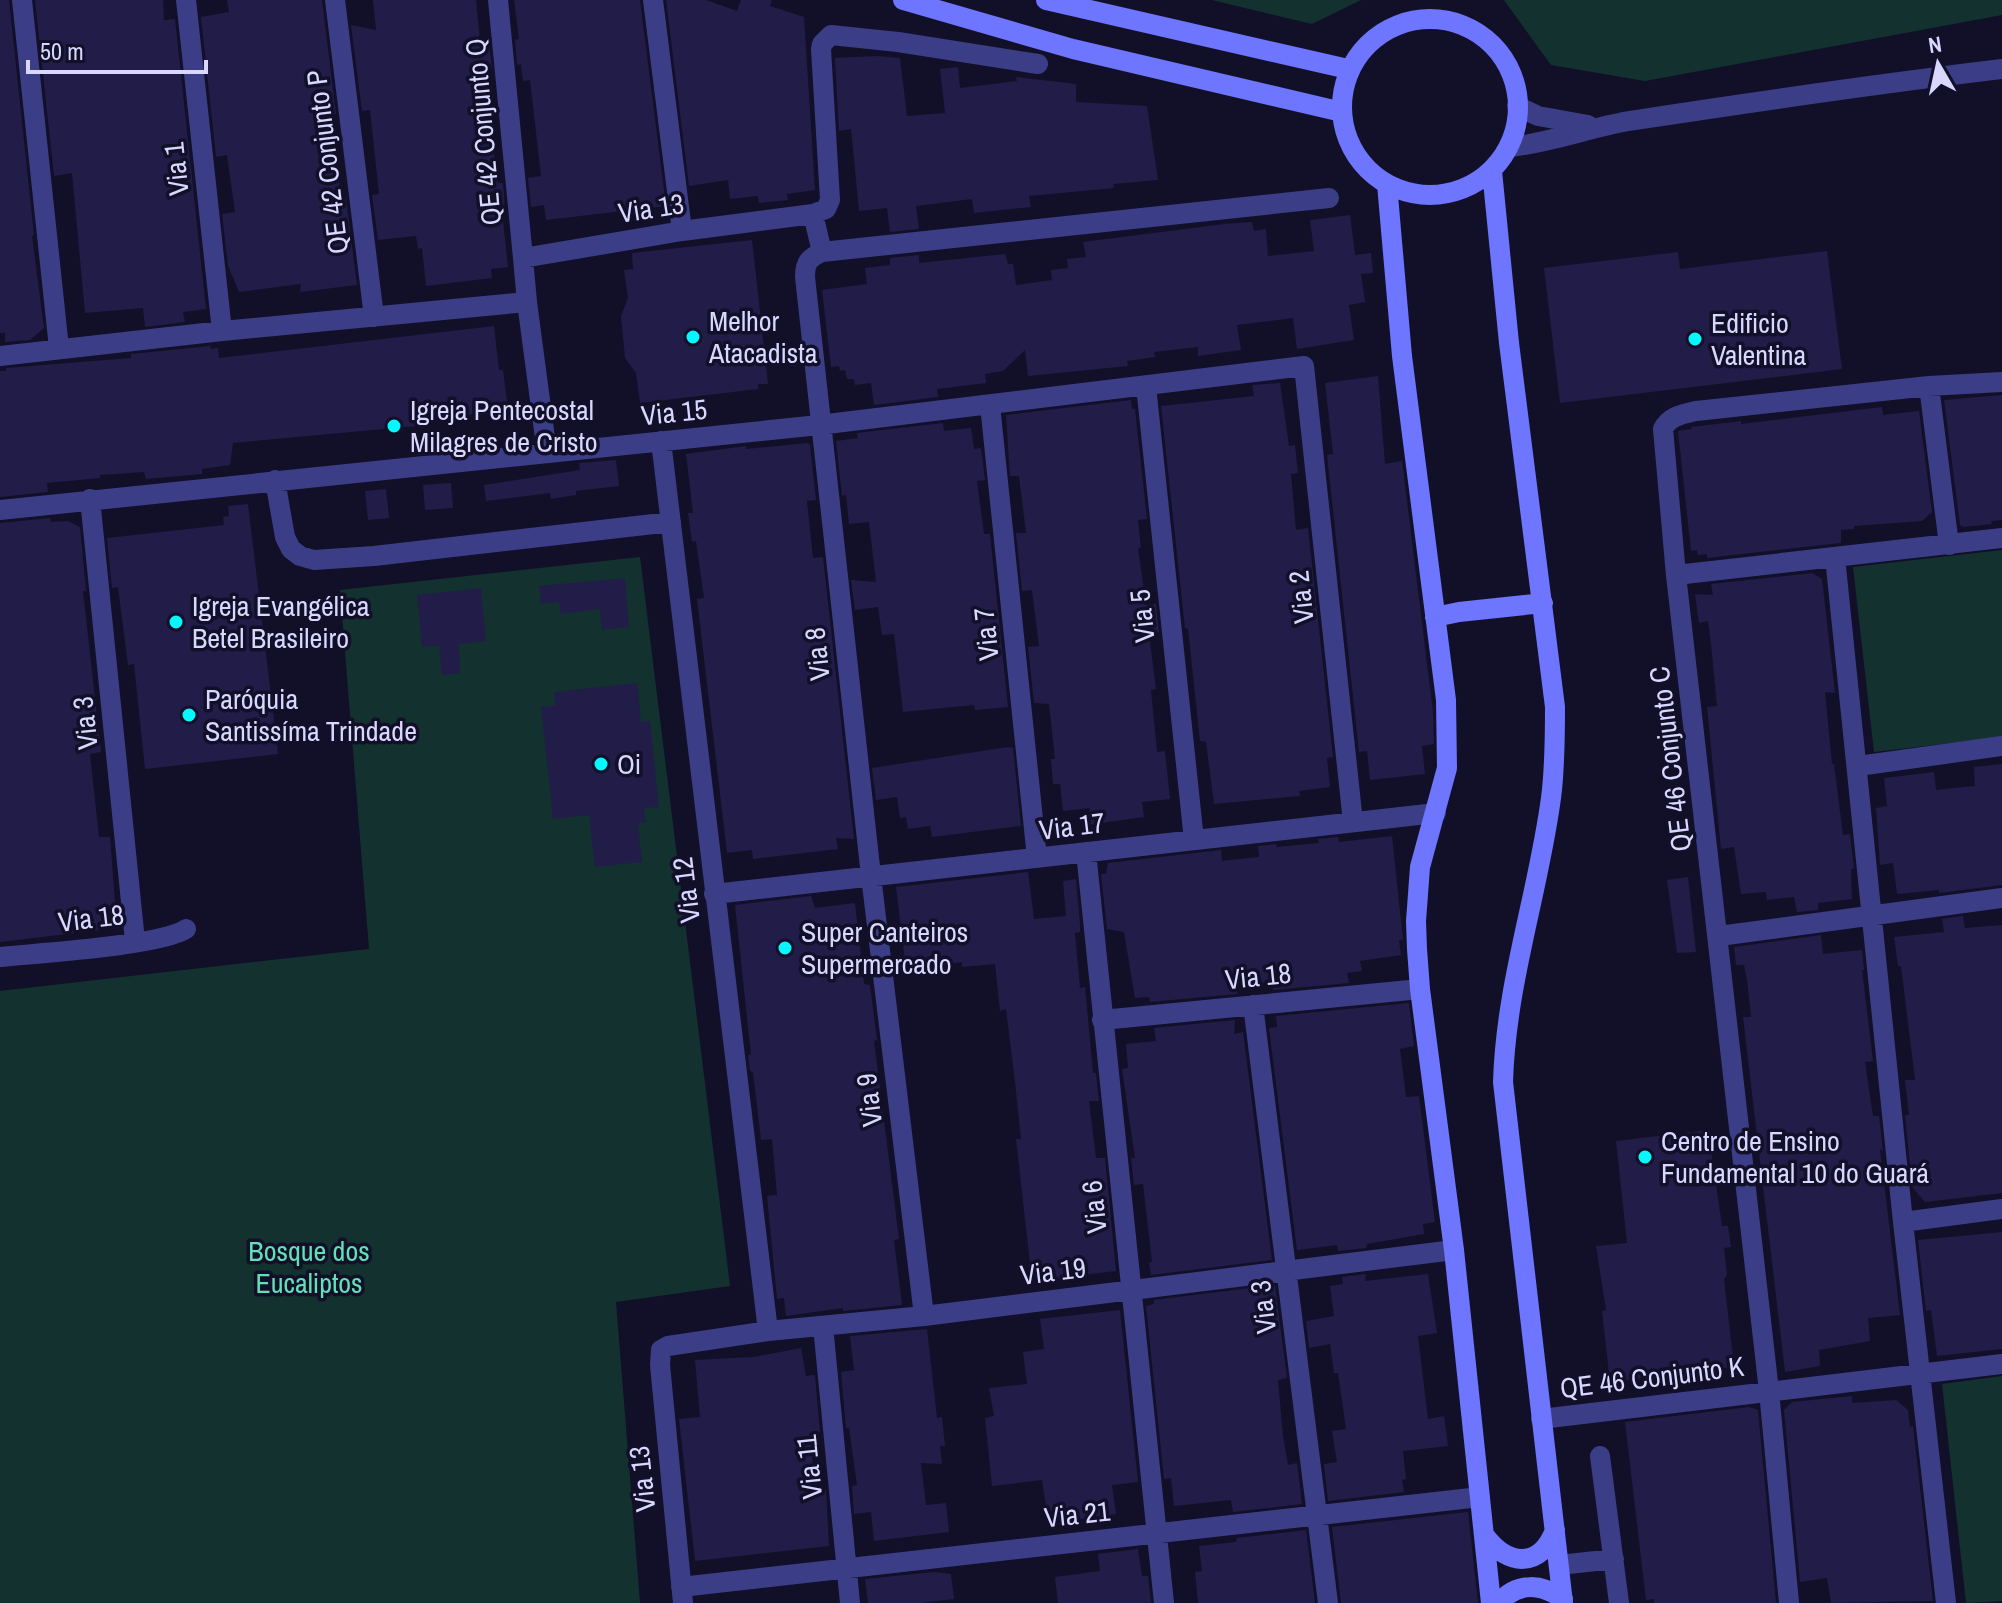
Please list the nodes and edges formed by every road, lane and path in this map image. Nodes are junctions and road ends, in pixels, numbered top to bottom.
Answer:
1 (22, 0) edge
2 (186, 0) edge
3 (335, 0) edge
4 (498, 0) edge
5 (653, 0) edge
6 (903, 0) edge
7 (1046, 0) edge
8 (1038, 64) dead end
9 (1348, 69) junction
10 (2002, 69) edge
11 (1517, 106) junction
12 (1342, 112) junction
13 (1596, 126) junction
14 (1510, 147) junction
15 (1492, 171) junction
16 (1387, 184) junction
17 (1329, 198) dead end
18 (813, 214) junction
19 (682, 231) junction
20 (822, 252) junction
21 (523, 258) junction
22 (527, 302) junction
23 (374, 317) junction
24 (222, 331) junction
25 (59, 348) junction
26 (0, 356) edge
27 (1304, 366) joint
28 (2002, 382) edge
29 (1146, 386) junction
30 (1929, 386) junction
31 (990, 405) junction
32 (819, 425) junction
33 (661, 441) junction
34 (547, 453) junction
35 (275, 480) junction
36 (90, 499) junction
37 (0, 510) edge
38 (671, 522) junction
39 (2002, 538) edge
40 (1949, 545) junction
41 (1835, 557) junction
42 (1676, 575) junction
43 (1543, 603) junction
44 (1435, 617) junction
45 (2002, 746) edge
46 (1858, 766) junction
47 (1436, 813) junction
48 (1353, 822) junction
49 (1194, 840) junction
50 (1086, 852) junction
51 (1037, 858) junction
52 (871, 876) junction
53 (714, 894) junction
54 (2002, 898) edge
55 (1873, 915) junction
56 (186, 929) dead end
57 (1719, 936) junction
58 (135, 941) junction
59 (0, 957) edge
60 (1420, 989) junction
61 (1253, 1005) junction
62 (1102, 1020) junction
63 (2002, 1209) edge
64 (1903, 1222) junction
65 (1454, 1250) junction
66 (1287, 1271) junction
67 (1132, 1289) junction
68 (924, 1316) junction
69 (823, 1326) junction
70 (768, 1331) junction
71 (661, 1350) joint
72 (2002, 1364) edge
73 (1920, 1375) junction
74 (1769, 1391) junction
75 (1541, 1419) junction
76 (1600, 1456) dead end
77 (1480, 1497) junction
78 (1317, 1516) junction
79 (1555, 1530) junction
80 (1157, 1534) junction
81 (1485, 1536) junction
82 (1614, 1559) junction
83 (1559, 1565) junction
84 (847, 1568) junction
85 (682, 1595) edge
86 (1563, 1601) edge
87 (850, 1603) edge
88 (1164, 1603) edge
89 (1328, 1603) edge
90 (1491, 1603) edge
91 (1499, 1603) edge
92 (1619, 1603) edge
93 (1789, 1603) edge
94 (1946, 1603) edge

1 - 25 street
2 - 24 street, Via 1
3 - 23 street, QE 42 Conjunto P
4 - 21 street, QE 42 Conjunto Q
5 - 19 street
6 - 12 street
7 - 9 street
8 - 18 street
9 - 11 street
9 - 12 street
10 - 13 street
11 - 13 street
11 - 14 street
12 - 16 street
13 - 14 street
14 - 15 street
15 - 16 street
15 - 43 street
16 - 44 street
17 - 20 street
18 - 19 street, Via 13
18 - 20 street
19 - 21 street, Via 13
20 - 32 street, Via 8
21 - 22 street
22 - 23 street
22 - 34 street
23 - 24 street
24 - 25 street
25 - 26 street
27 - 29 street, Via 15
27 - 48 street, Via 2
28 - 30 street
29 - 31 street, Via 15
29 - 49 street, Via 5
30 - 40 street
30 - 42 street, QE 46 Conjunto C
31 - 32 street, Via 15
31 - 51 street, Via 7
32 - 33 street, Via 15
32 - 52 street, Via 8
33 - 34 street, Via 15
33 - 38 street, Via 12
34 - 35 street, Via 15
35 - 36 street, Via 15
35 - 38 street
36 - 37 street, Via 15
36 - 58 street, Via 3
38 - 53 street, Via 12
39 - 40 street
40 - 41 street
41 - 42 street
41 - 46 street
42 - 57 street, QE 46 Conjunto C
43 - 44 street
43 - 75 street
44 - 47 street
45 - 46 street
46 - 55 street
47 - 48 street, Via 17
47 - 60 street
48 - 49 street, Via 17
49 - 50 street, Via 17
50 - 51 street, Via 17
50 - 62 street, Via 6
51 - 52 street, Via 17
52 - 53 street, Via 17
52 - 68 street, Via 9
53 - 70 street, Via 12
54 - 55 street
55 - 57 street
55 - 64 street
56 - 58 street, Via 18
57 - 74 street, QE 46 Conjunto C
58 - 59 street, Via 18
60 - 61 street, Via 18
60 - 65 street
61 - 62 street, Via 18
61 - 66 street, Via 3
62 - 67 street, Via 6
63 - 64 street
64 - 73 street
65 - 66 street, Via 19
65 - 77 street
66 - 67 street, Via 19
66 - 78 street, Via 3
67 - 68 street, Via 19
67 - 80 street, Via 6
68 - 69 street, Via 19
69 - 70 street, Via 19
69 - 84 street, Via 11
70 - 71 street, Via 19
71 - 85 street, Via 13
72 - 73 street, QE 46 Conjunto K
73 - 74 street, QE 46 Conjunto K
73 - 94 street
74 - 75 street, QE 46 Conjunto K
74 - 93 street, QE 46 Conjunto C
75 - 79 street
76 - 82 street
77 - 78 street, Via 21
77 - 81 street
78 - 80 street, Via 21
78 - 89 street, Via 3
79 - 81 street
79 - 83 street
80 - 84 street, Via 21
80 - 88 street, Via 6
81 - 90 street
82 - 83 street
82 - 92 street
83 - 86 street
84 - 85 street, Via 21
84 - 87 street, Via 11
86 - 91 street

